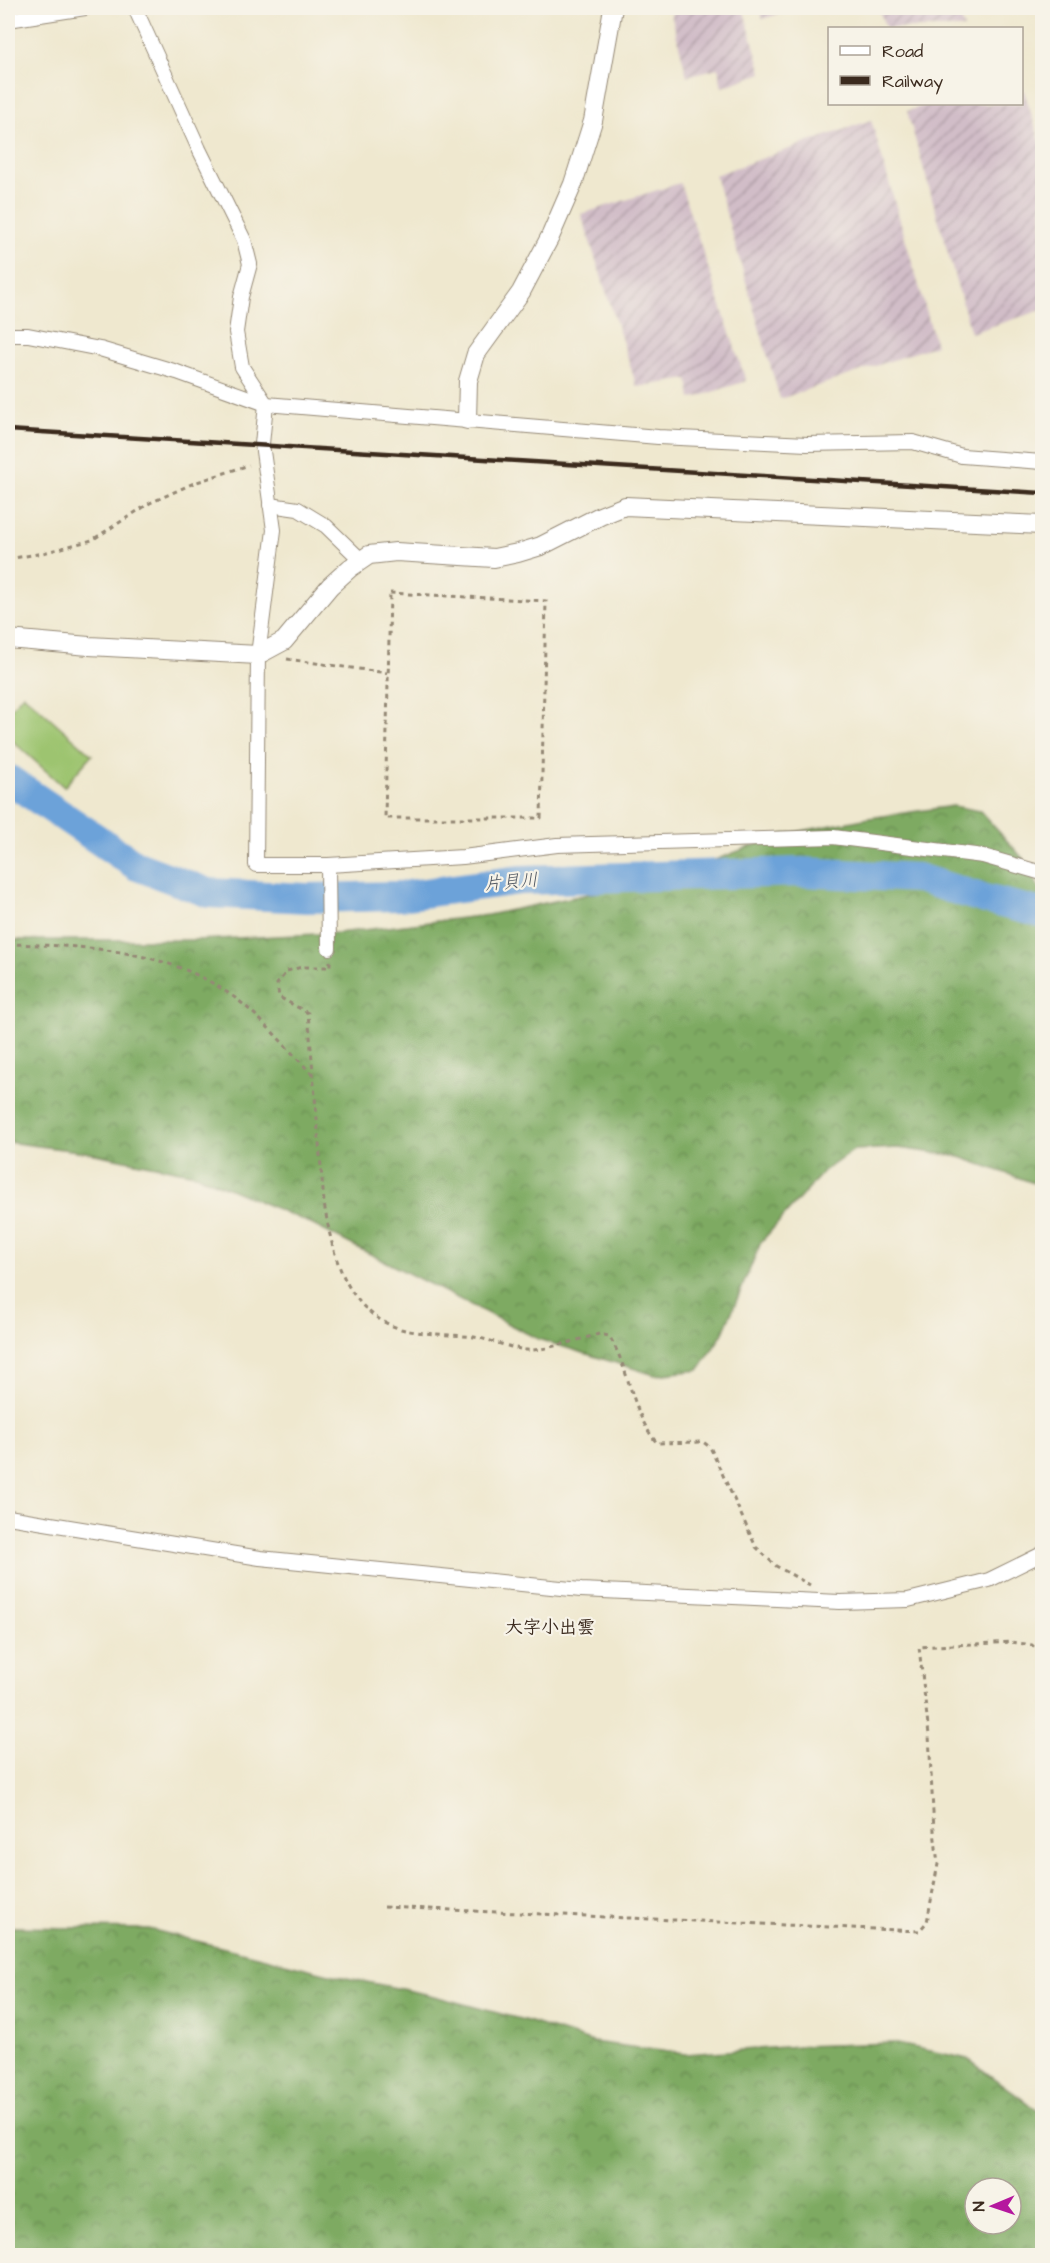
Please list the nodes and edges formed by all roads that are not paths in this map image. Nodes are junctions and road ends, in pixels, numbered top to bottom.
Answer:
1 (85, 8) edge
2 (135, 8) edge
3 (613, 8) edge
4 (8, 20) edge
5 (8, 334) edge
6 (266, 404) junction
7 (467, 420) junction
8 (1042, 462) edge
9 (270, 505) junction
10 (1042, 525) edge
11 (361, 560) junction
12 (8, 639) edge
13 (258, 656) junction
14 (328, 865) junction
15 (1042, 873) edge
16 (329, 948) road end
17 (8, 1517) edge
18 (1042, 1554) edge

1 - 4 street
2 - 6 street
3 - 7 street
5 - 6 street
6 - 7 street
6 - 9 street
7 - 8 street
9 - 11 street
9 - 13 street
10 - 11 street
11 - 13 street
12 - 13 street
13 - 14 street
14 - 15 street
14 - 16 street
17 - 18 street

